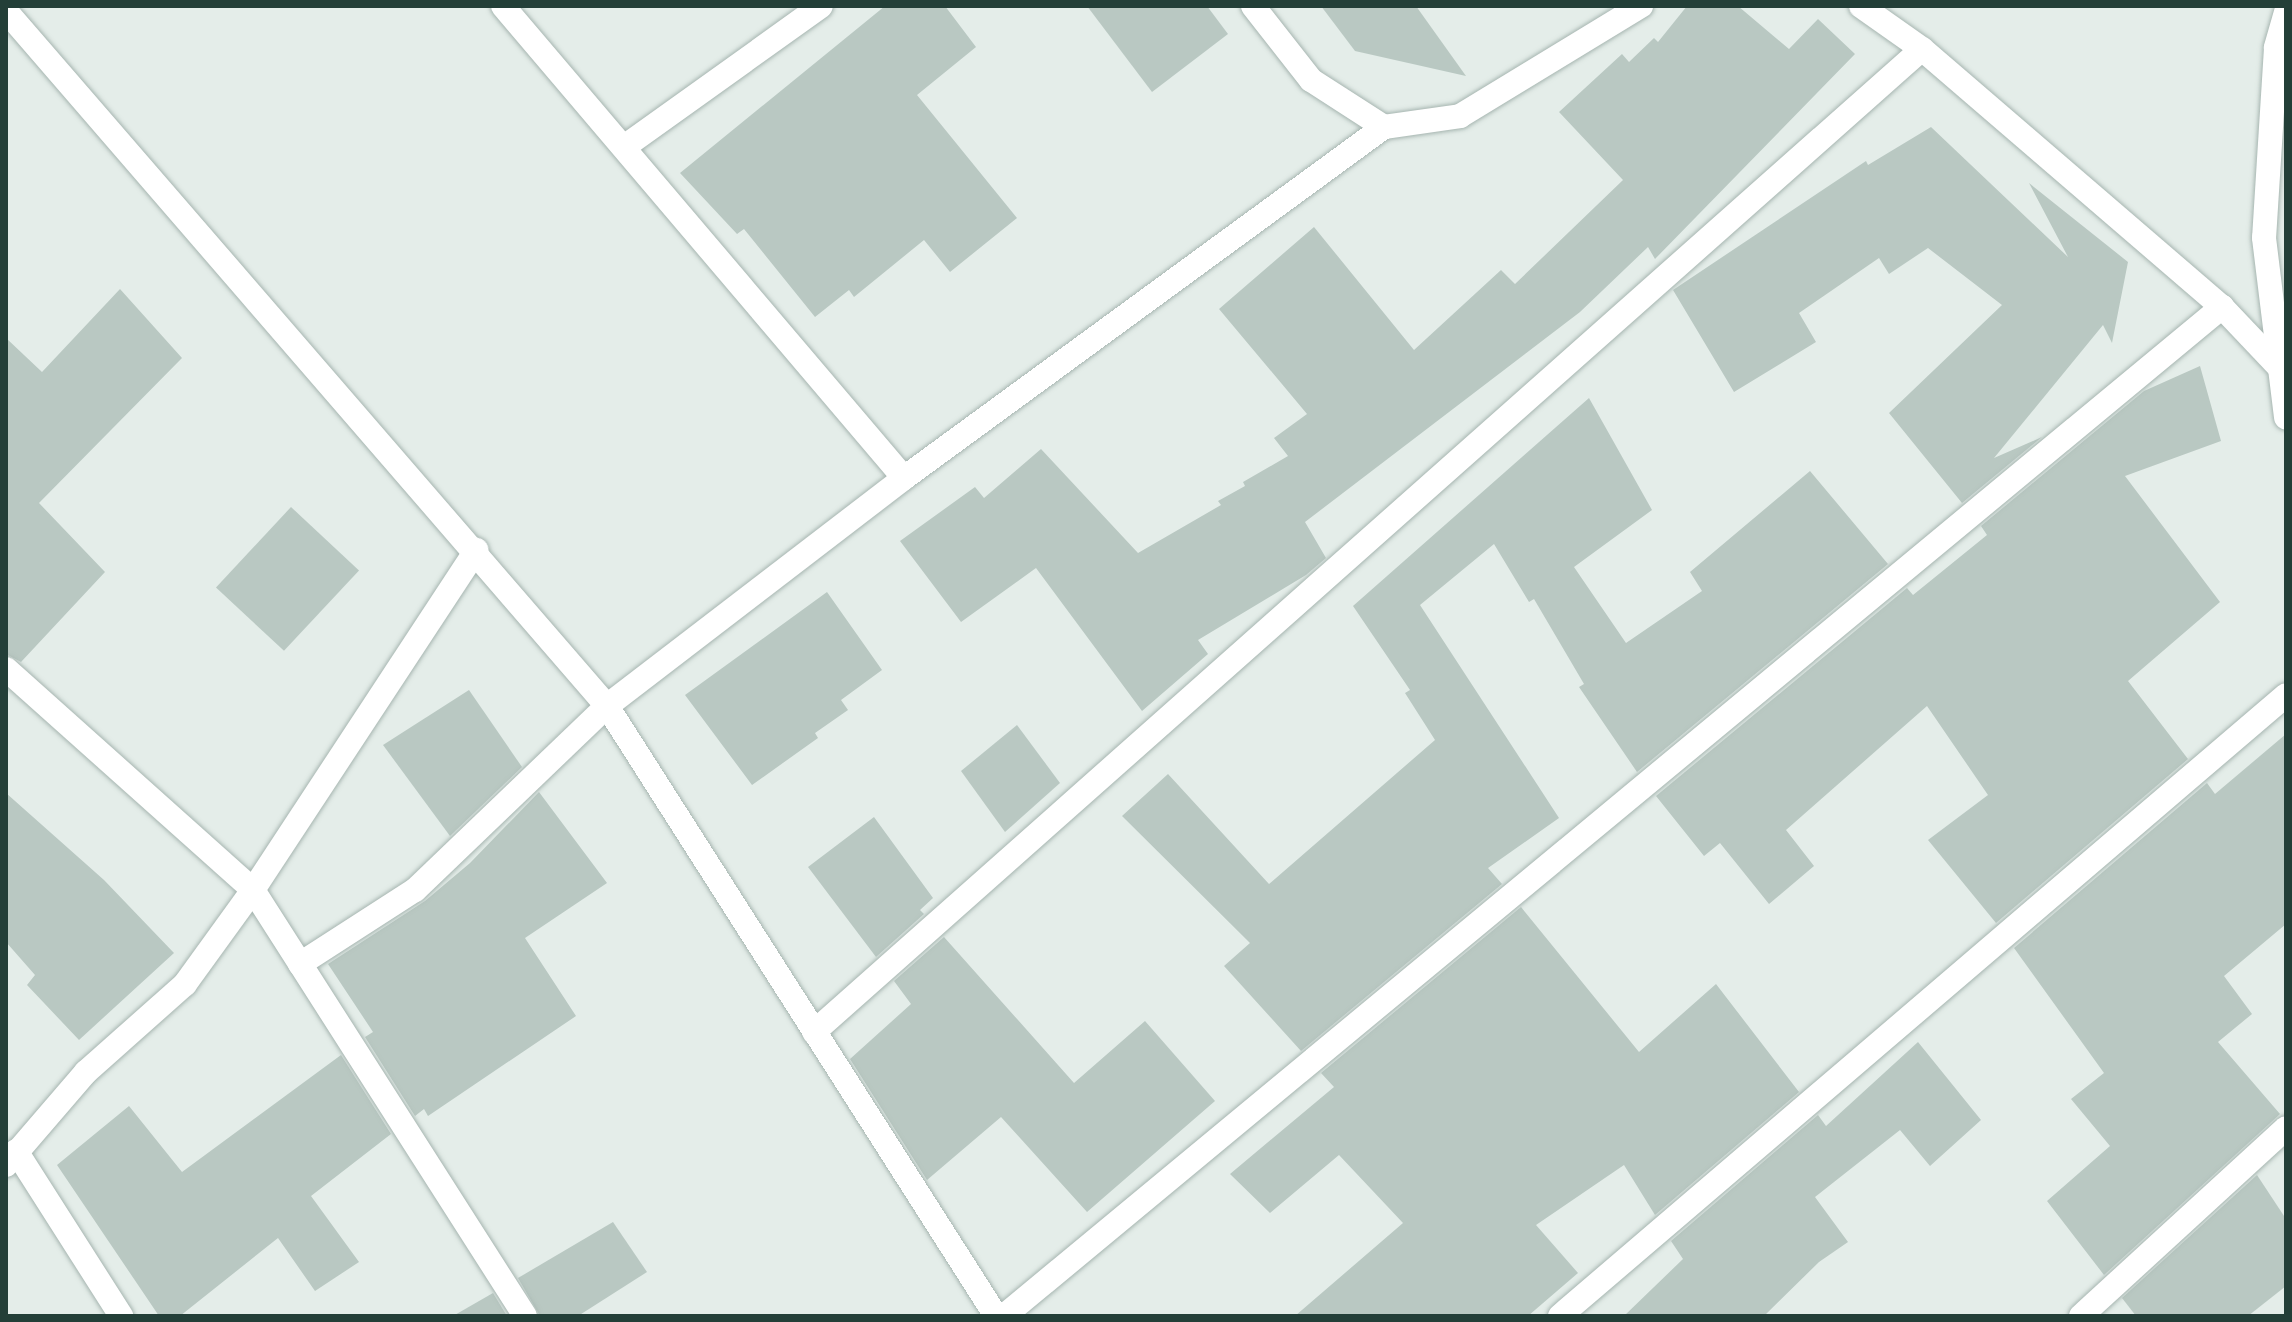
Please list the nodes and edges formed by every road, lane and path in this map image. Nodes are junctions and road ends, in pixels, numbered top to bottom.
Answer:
1 (503, 6) edge
2 (821, 6) edge
3 (1253, 6) edge
4 (1641, 6) edge
5 (1861, 6) edge
6 (6, 11) edge
7 (2286, 12) edge
8 (1922, 49) junction
9 (1384, 127) junction
10 (624, 147) junction
11 (2222, 307) junction
12 (2278, 366) junction
13 (2286, 418) edge
14 (904, 478) junction
15 (476, 550) junction
16 (6, 669) edge
17 (2286, 695) edge
18 (607, 706) junction
19 (253, 890) junction
20 (300, 964) junction
21 (814, 1032) junction
22 (2286, 1128) edge
23 (11, 1158) edge
24 (121, 1316) edge
25 (525, 1316) edge
26 (996, 1316) edge
27 (1004, 1316) edge
28 (1560, 1316) edge
29 (2081, 1316) edge

1 - 10 street
2 - 10 street
3 - 9 street
4 - 9 street
5 - 8 street
6 - 15 street
7 - 12 street
8 - 11 street
8 - 21 street
9 - 14 street
10 - 14 street
11 - 12 street
11 - 27 street
12 - 13 street
14 - 18 street
15 - 18 street
15 - 19 street
16 - 19 street
17 - 28 street
18 - 20 street
18 - 21 street
19 - 20 street
19 - 23 street
20 - 25 street
21 - 26 street
22 - 29 street
23 - 24 street

